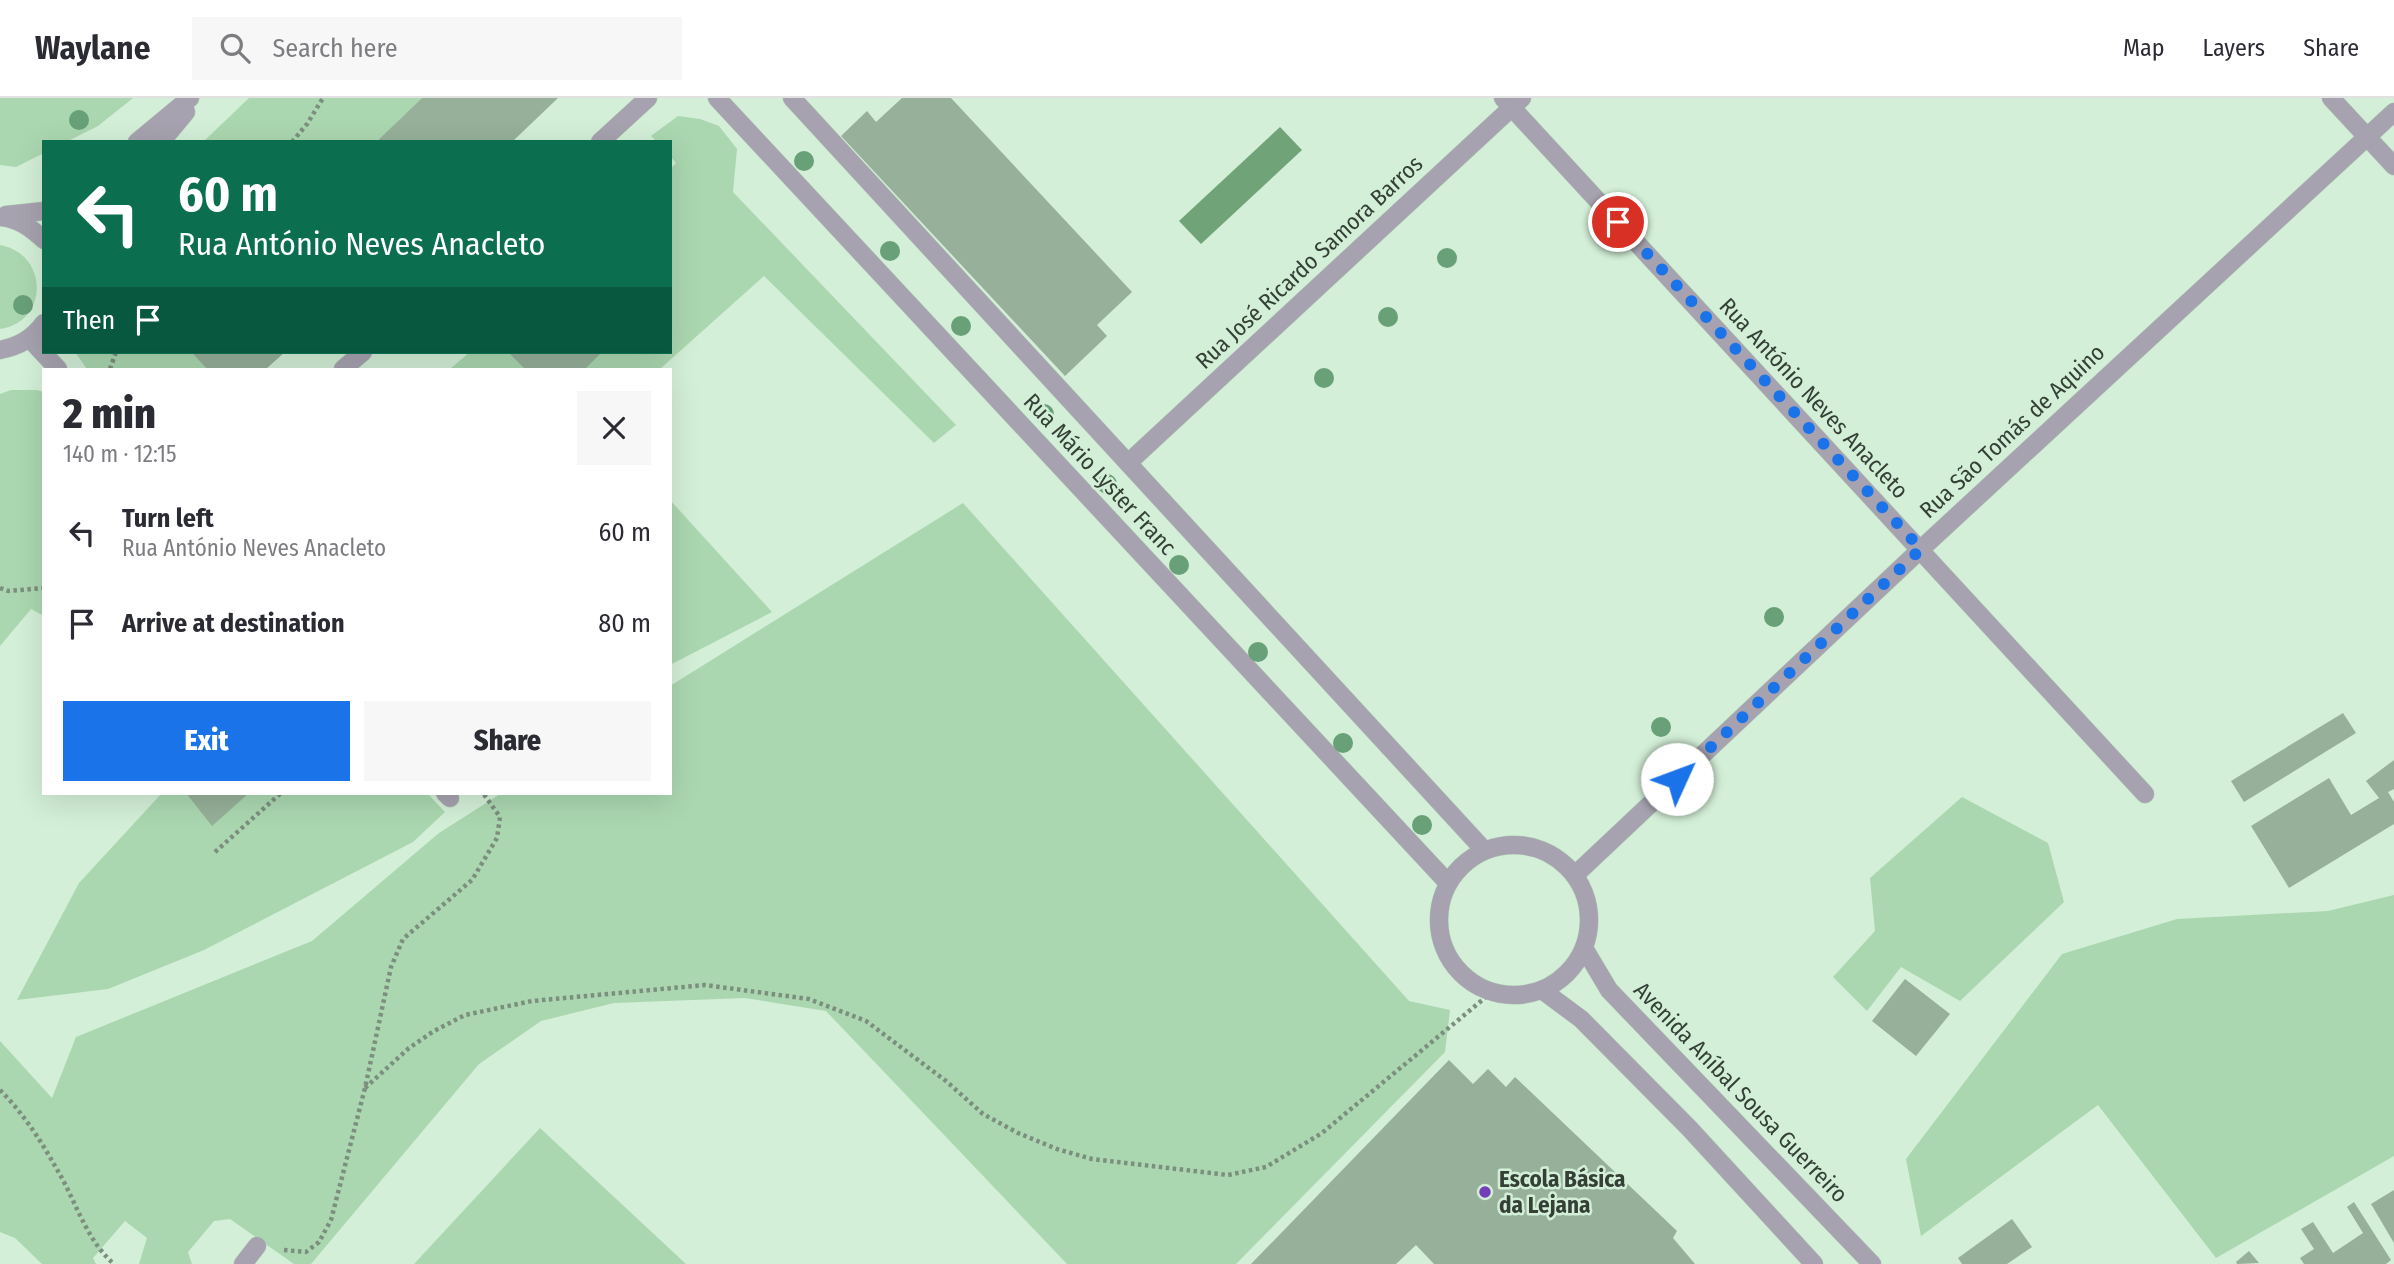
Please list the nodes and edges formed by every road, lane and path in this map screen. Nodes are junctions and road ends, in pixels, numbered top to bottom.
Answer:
1 (190, 98) edge
2 (198, 98) edge
3 (323, 98) edge
4 (648, 98) edge
5 (717, 98) edge
6 (792, 98) edge
7 (2331, 98) edge
8 (1513, 101) edge
9 (2394, 112) edge
10 (2367, 137) junction
11 (139, 140) edge
12 (163, 140) edge
13 (294, 140) edge
14 (602, 140) edge
15 (2394, 166) edge
16 (42, 211) edge
17 (0, 216) edge
18 (42, 238) edge
19 (42, 325) edge
20 (30, 339) junction
21 (0, 350) edge
22 (42, 352) edge
23 (44, 354) edge
24 (361, 354) edge
25 (57, 368) edge
26 (344, 368) edge
27 (1128, 463) junction
28 (1921, 549) junction
29 (0, 588) edge
30 (42, 588) edge
31 (2146, 794) dead end
32 (279, 795) edge
33 (484, 795) edge
34 (1484, 850) junction
35 (215, 852) dead end
36 (1575, 876) junction
37 (1448, 883) junction
38 (1584, 948) junction
39 (1542, 990) junction
40 (1492, 992) junction
41 (365, 1088) junction
42 (0, 1090) edge
43 (257, 1246) joint
44 (114, 1264) edge
45 (243, 1264) edge
46 (1814, 1264) edge
47 (1872, 1264) edge

1 - 11 street
2 - 12 street
3 - 13 path
4 - 14 street
5 - 37 street, Rua Mário Lyster Franc
6 - 27 street, Rua Mário Lyster Franc
7 - 10 street
8 - 27 street, Rua José Ricardo Samora Barros
8 - 28 street, Rua António Neves Anacleto
9 - 10 street, Rua São Tomás de Aquino
10 - 15 street
10 - 28 street, Rua São Tomás de Aquino
16 - 17 street
17 - 18 street
19 - 20 street
20 - 21 street
20 - 22 street
23 - 25 street
24 - 26 street
27 - 34 street, Rua Mário Lyster Franc
28 - 31 street, Rua António Neves Anacleto
28 - 36 street, Rua São Tomás de Aquino
29 - 30 path
32 - 35 path
33 - 41 path
34 - 36 street
34 - 37 street
36 - 38 street
37 - 40 street
38 - 39 street
38 - 47 street, Avenida Aníbal Sousa Guerreiro
39 - 40 street
39 - 46 street
40 - 41 path
41 - 43 path
42 - 44 path
43 - 45 street

